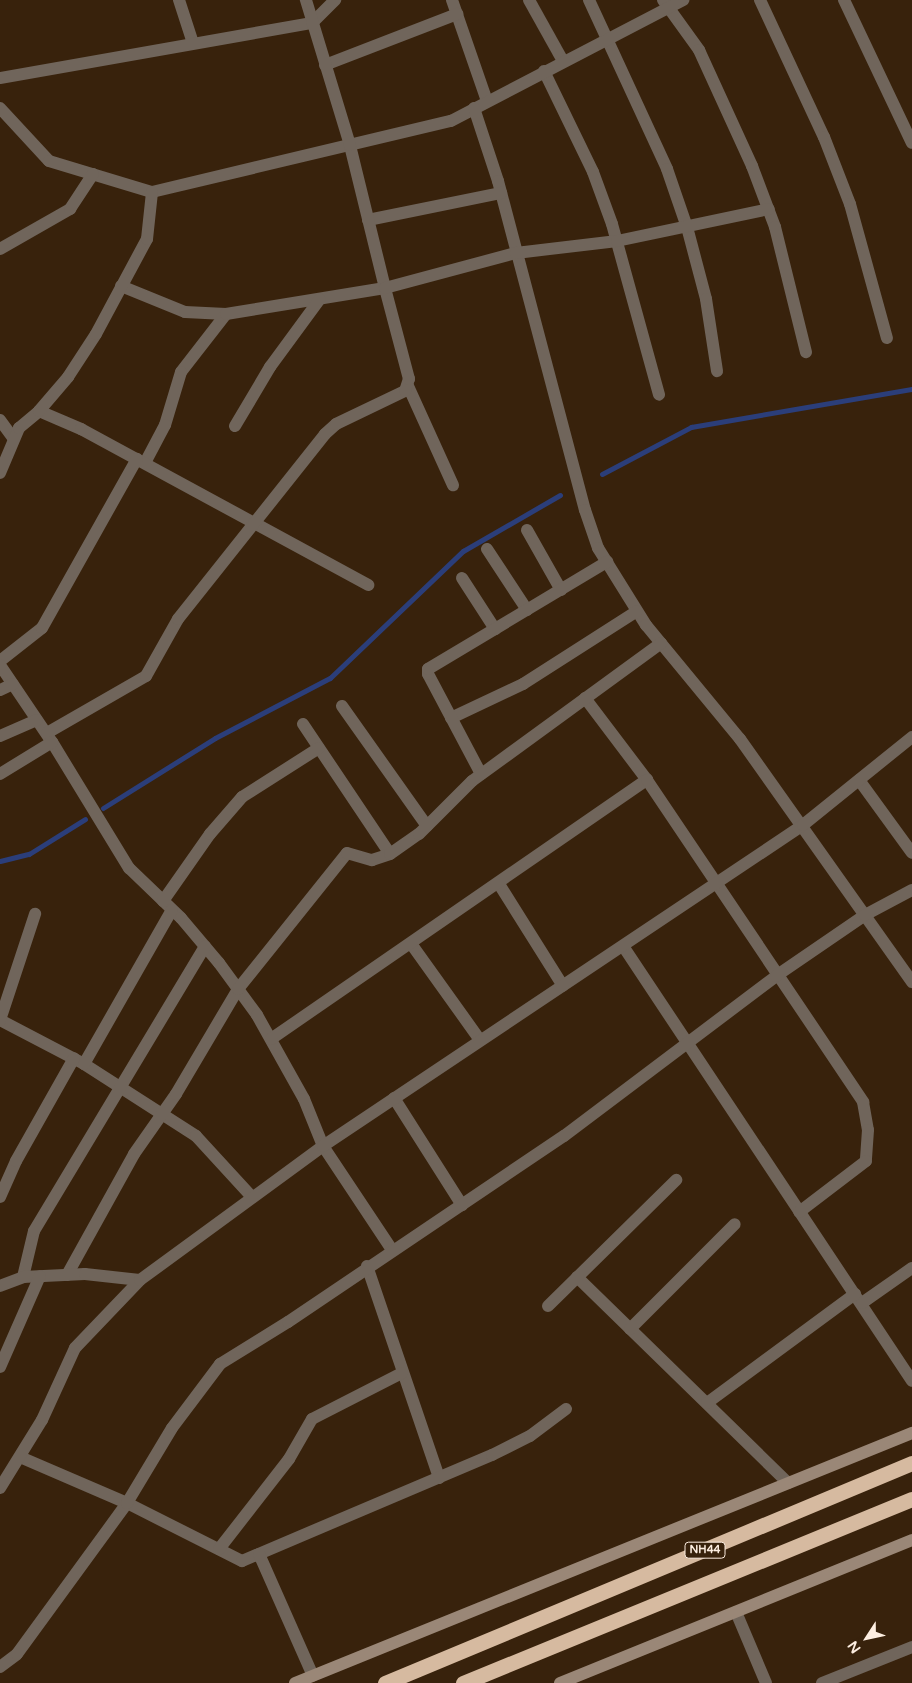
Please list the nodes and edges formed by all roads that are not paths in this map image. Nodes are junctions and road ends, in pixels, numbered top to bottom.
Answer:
1 (180, 0) edge
2 (306, 0) edge
3 (335, 0) edge
4 (452, 0) edge
5 (530, 0) edge
6 (589, 0) edge
7 (683, 0) edge
8 (760, 0) edge
9 (844, 0) edge
10 (664, 3) edge
11 (457, 14) junction
12 (312, 23) junction
13 (606, 38) junction
14 (193, 43) junction
15 (563, 61) junction
16 (325, 65) junction
17 (544, 71) junction
18 (0, 78) edge
19 (487, 101) junction
20 (0, 108) edge
21 (474, 108) junction
22 (912, 143) edge
23 (350, 145) junction
24 (93, 174) junction
25 (152, 192) junction
26 (501, 193) junction
27 (769, 209) junction
28 (368, 220) junction
29 (687, 226) junction
30 (617, 241) junction
31 (0, 249) edge
32 (516, 254) junction
33 (120, 286) junction
34 (385, 288) junction
35 (320, 299) junction
36 (226, 314) junction
37 (887, 338) dead end
38 (806, 352) dead end
39 (717, 370) dead end
40 (408, 386) junction
41 (659, 395) dead end
42 (39, 411) junction
43 (0, 420) edge
44 (235, 426) dead end
45 (13, 438) junction
46 (141, 461) junction
47 (0, 473) edge
48 (453, 485) dead end
49 (252, 522) junction
50 (527, 530) dead end
51 (487, 549) dead end
52 (607, 562) junction
53 (462, 578) dead end
54 (368, 585) dead end
55 (561, 590) junction
56 (526, 610) junction
57 (637, 611) junction
58 (495, 629) junction
59 (661, 643) junction
60 (0, 661) edge
61 (0, 665) edge
62 (13, 684) junction
63 (0, 690) edge
64 (586, 698) junction
65 (342, 706) dead end
66 (451, 718) junction
67 (37, 720) junction
68 (303, 724) dead end
69 (0, 736) edge
70 (912, 737) edge
71 (49, 738) junction
72 (319, 748) junction
73 (0, 774) edge
74 (481, 774) junction
75 (647, 780) junction
76 (859, 780) junction
77 (803, 825) junction
78 (427, 826) junction
79 (912, 853) edge
80 (390, 854) junction
81 (717, 883) junction
82 (499, 884) junction
83 (912, 890) edge
84 (167, 906) junction
85 (35, 914) dead end
86 (865, 915) junction
87 (412, 945) junction
88 (205, 946) junction
89 (623, 946) junction
90 (776, 976) junction
91 (912, 982) edge
92 (563, 986) junction
93 (238, 988) junction
94 (0, 1020) edge
95 (270, 1039) junction
96 (480, 1040) junction
97 (687, 1041) junction
98 (79, 1061) junction
99 (120, 1087) junction
100 (394, 1098) junction
101 (162, 1114) junction
102 (323, 1146) junction
103 (676, 1180) dead end
104 (0, 1197) edge
105 (252, 1198) junction
106 (462, 1205) junction
107 (799, 1212) junction
108 (735, 1224) dead end
109 (392, 1250) junction
110 (367, 1266) junction
111 (912, 1268) edge
112 (67, 1275) junction
113 (40, 1276) junction
114 (23, 1277) junction
115 (577, 1277) junction
116 (140, 1280) junction
117 (0, 1286) edge
118 (859, 1299) junction
119 (548, 1306) dead end
120 (630, 1329) junction
121 (0, 1367) edge
122 (402, 1373) junction
123 (912, 1381) edge
124 (707, 1403) junction
125 (566, 1409) dead end
126 (912, 1433) edge
127 (20, 1456) junction
128 (912, 1463) edge
129 (439, 1478) junction
130 (788, 1484) junction
131 (0, 1488) edge
132 (912, 1499) edge
133 (128, 1503) junction
134 (912, 1540) edge
135 (219, 1549) junction
136 (259, 1554) junction
137 (736, 1612) junction
138 (912, 1648) edge
139 (0, 1667) edge
140 (313, 1676) junction
141 (295, 1683) edge
142 (385, 1683) edge
143 (462, 1683) edge
144 (560, 1683) edge
145 (766, 1683) edge
146 (822, 1683) edge

1 - 14 street
2 - 12 street
3 - 12 street
4 - 11 street
5 - 15 street
6 - 13 street
7 - 10 street
8 - 37 street
9 - 22 street
10 - 13 street
10 - 27 street
11 - 16 street
11 - 19 street
12 - 14 street
12 - 16 street
13 - 15 street
13 - 29 street
14 - 18 street
15 - 17 street
16 - 23 street
17 - 19 street
17 - 30 street
19 - 21 street
20 - 24 street
21 - 23 street
21 - 26 street
23 - 25 street
23 - 28 street
24 - 25 street
24 - 31 street
25 - 33 street
26 - 28 street
26 - 32 street
27 - 29 street
27 - 38 street
28 - 34 street
29 - 30 street
29 - 39 street
30 - 32 street
30 - 41 street
32 - 34 street
32 - 52 street
33 - 36 street
33 - 42 street
34 - 35 street
34 - 40 street
35 - 36 street
35 - 44 street
36 - 46 street
40 - 48 street
40 - 49 street
42 - 45 street
42 - 46 street
43 - 45 street
45 - 47 street
46 - 49 street
46 - 60 street
49 - 54 street
49 - 71 street
50 - 55 street
51 - 56 street
52 - 55 street
52 - 57 street
53 - 58 street
55 - 56 street
56 - 58 street
57 - 59 street
57 - 66 street
58 - 66 street
59 - 64 street
59 - 77 street
61 - 62 street
62 - 63 street
62 - 67 street
64 - 74 street
64 - 75 street
65 - 78 street
66 - 74 street
67 - 69 street
67 - 71 street
68 - 72 street
70 - 76 street
71 - 73 street
71 - 84 street
72 - 80 street
72 - 84 street
74 - 78 street
75 - 81 street
75 - 82 street
76 - 77 street
76 - 79 street
77 - 81 street
77 - 86 street
78 - 80 street
80 - 93 street
81 - 89 street
81 - 90 street
82 - 87 street
82 - 92 street
83 - 86 street
84 - 88 street
84 - 98 street
85 - 94 street
86 - 90 street
86 - 91 street
87 - 95 street
87 - 96 street
88 - 93 street
88 - 99 street
89 - 92 street
89 - 97 street
90 - 97 street
90 - 107 street
92 - 96 street
93 - 95 street
93 - 101 street
94 - 98 street
95 - 102 street
96 - 100 street
97 - 106 street
97 - 107 street
98 - 99 street
98 - 104 street
99 - 101 street
99 - 114 street
100 - 102 street
100 - 106 street
101 - 105 street
101 - 112 street
102 - 105 street
102 - 109 street
103 - 115 street
105 - 116 street
106 - 109 street
107 - 118 street
108 - 120 street
109 - 110 street
110 - 122 street
110 - 133 street
111 - 118 street
112 - 113 street
112 - 116 street
113 - 114 street
113 - 121 street
114 - 117 street
115 - 119 street
115 - 120 street
116 - 127 street
118 - 123 street
118 - 124 street
120 - 124 street
122 - 129 street
122 - 135 street
124 - 130 street
125 - 129 street
126 - 130 street
127 - 131 street
127 - 133 street
128 - 142 highway, NH44
129 - 136 street
130 - 140 street
132 - 143 highway, NH44
133 - 135 street
133 - 139 street
134 - 137 street
135 - 136 street
136 - 140 street
137 - 144 street
137 - 145 street
138 - 146 street
140 - 141 street

